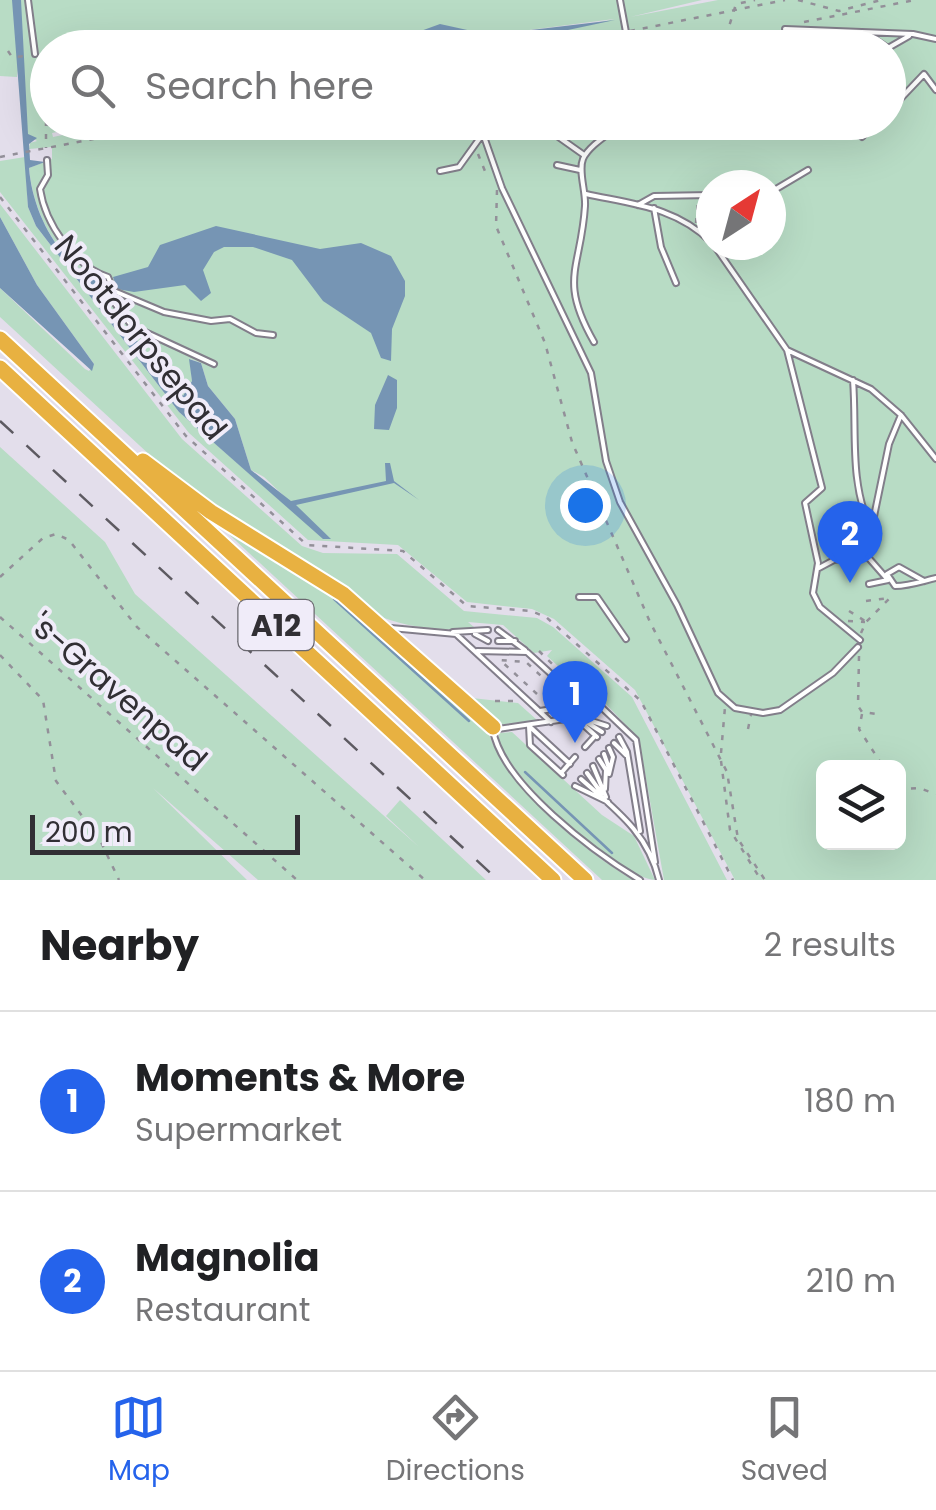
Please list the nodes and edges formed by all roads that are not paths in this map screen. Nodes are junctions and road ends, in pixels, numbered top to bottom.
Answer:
1 (28, 0) edge
2 (620, 0) edge
3 (785, 29) road end
4 (31, 30) edge
5 (626, 30) edge
6 (805, 30) edge
7 (906, 34) edge
8 (913, 34) junction
9 (906, 38) edge
10 (936, 39) edge
11 (936, 90) edge
12 (906, 93) edge
13 (477, 140) edge
14 (485, 140) edge
15 (563, 140) edge
16 (602, 140) edge
17 (584, 155) junction
18 (47, 160) dead end
19 (557, 166) dead end
20 (440, 170) dead end
21 (580, 170) junction
22 (808, 170) dead end
23 (786, 183) edge
24 (602, 190) dead end
25 (586, 194) junction
26 (696, 194) edge
27 (612, 200) junction
28 (638, 205) junction
29 (654, 208) junction
30 (696, 228) edge
31 (725, 260) edge
32 (676, 283) dead end
33 (114, 291) junction
34 (273, 335) dead end
35 (0, 338) edge
36 (594, 342) dead end
37 (788, 350) junction
38 (214, 364) dead end
39 (0, 368) edge
40 (852, 380) junction
41 (74, 409) junction
42 (901, 415) junction
43 (936, 459) edge
44 (870, 527) junction
45 (866, 555) junction
46 (816, 570) junction
47 (936, 578) edge
48 (888, 580) junction
49 (924, 581) junction
50 (870, 584) dead end
51 (579, 597) dead end
52 (382, 626) junction
53 (488, 630) dead end
54 (498, 630) dead end
55 (447, 632) junction
56 (470, 632) junction
57 (626, 639) dead end
58 (860, 640) road end
59 (488, 641) dead end
60 (498, 641) dead end
61 (519, 644) junction
62 (858, 648) road end
63 (474, 651) junction
64 (532, 656) junction
65 (583, 703) junction
66 (540, 711) junction
67 (575, 718) junction
68 (552, 722) junction
69 (493, 726) junction
70 (528, 726) junction
71 (607, 726) dead end
72 (602, 732) dead end
73 (620, 737) dead end
74 (614, 743) dead end
75 (586, 747) dead end
76 (607, 751) dead end
77 (600, 759) dead end
78 (628, 759) junction
79 (593, 766) dead end
80 (587, 773) dead end
81 (607, 778) junction
82 (582, 779) dead end
83 (575, 786) dead end
84 (604, 793) junction
85 (612, 805) junction
86 (641, 836) junction
87 (655, 862) junction
88 (553, 880) edge
89 (585, 880) edge
90 (640, 880) edge
91 (659, 880) edge

1 - 4 lane
2 - 5 lane
3 - 6 lane
7 - 8 lane
8 - 9 lane
8 - 10 lane
11 - 12 lane
13 - 20 lane
14 - 62 lane
15 - 17 lane
16 - 17 lane
17 - 21 lane
18 - 33 lane
19 - 21 lane
21 - 25 lane
22 - 23 lane
24 - 27 lane
25 - 27 lane
25 - 36 lane
26 - 28 lane
27 - 28 lane
28 - 29 lane
29 - 30 lane
29 - 32 lane
31 - 37 lane
33 - 34 lane
33 - 38 lane
35 - 41 highway, A12
37 - 40 lane
37 - 46 lane
39 - 88 highway, A12
40 - 42 lane
40 - 44 lane
41 - 52 highway, A12
41 - 89 highway, A12
42 - 43 lane
42 - 44 lane
44 - 45 lane
45 - 46 lane
45 - 48 lane
46 - 58 lane
47 - 49 lane
48 - 49 lane
48 - 49 lane
48 - 50 lane
51 - 57 lane
52 - 55 lane
52 - 69 highway, A12
53 - 56 lane
54 - 61 lane
55 - 56 lane
55 - 63 lane
56 - 59 lane
60 - 61 lane
61 - 64 lane
63 - 64 lane
63 - 66 lane
64 - 65 lane
65 - 66 lane
65 - 87 lane
66 - 68 lane
67 - 68 lane
67 - 71 lane
67 - 72 lane
67 - 75 lane
68 - 70 lane
69 - 70 lane
69 - 90 lane, A12
70 - 70 lane
73 - 78 lane
74 - 78 lane
76 - 81 lane
77 - 81 lane
78 - 86 lane
79 - 84 lane
80 - 85 lane
81 - 84 lane
82 - 85 lane
83 - 85 lane
84 - 85 lane
85 - 86 lane
86 - 87 lane
87 - 91 lane

